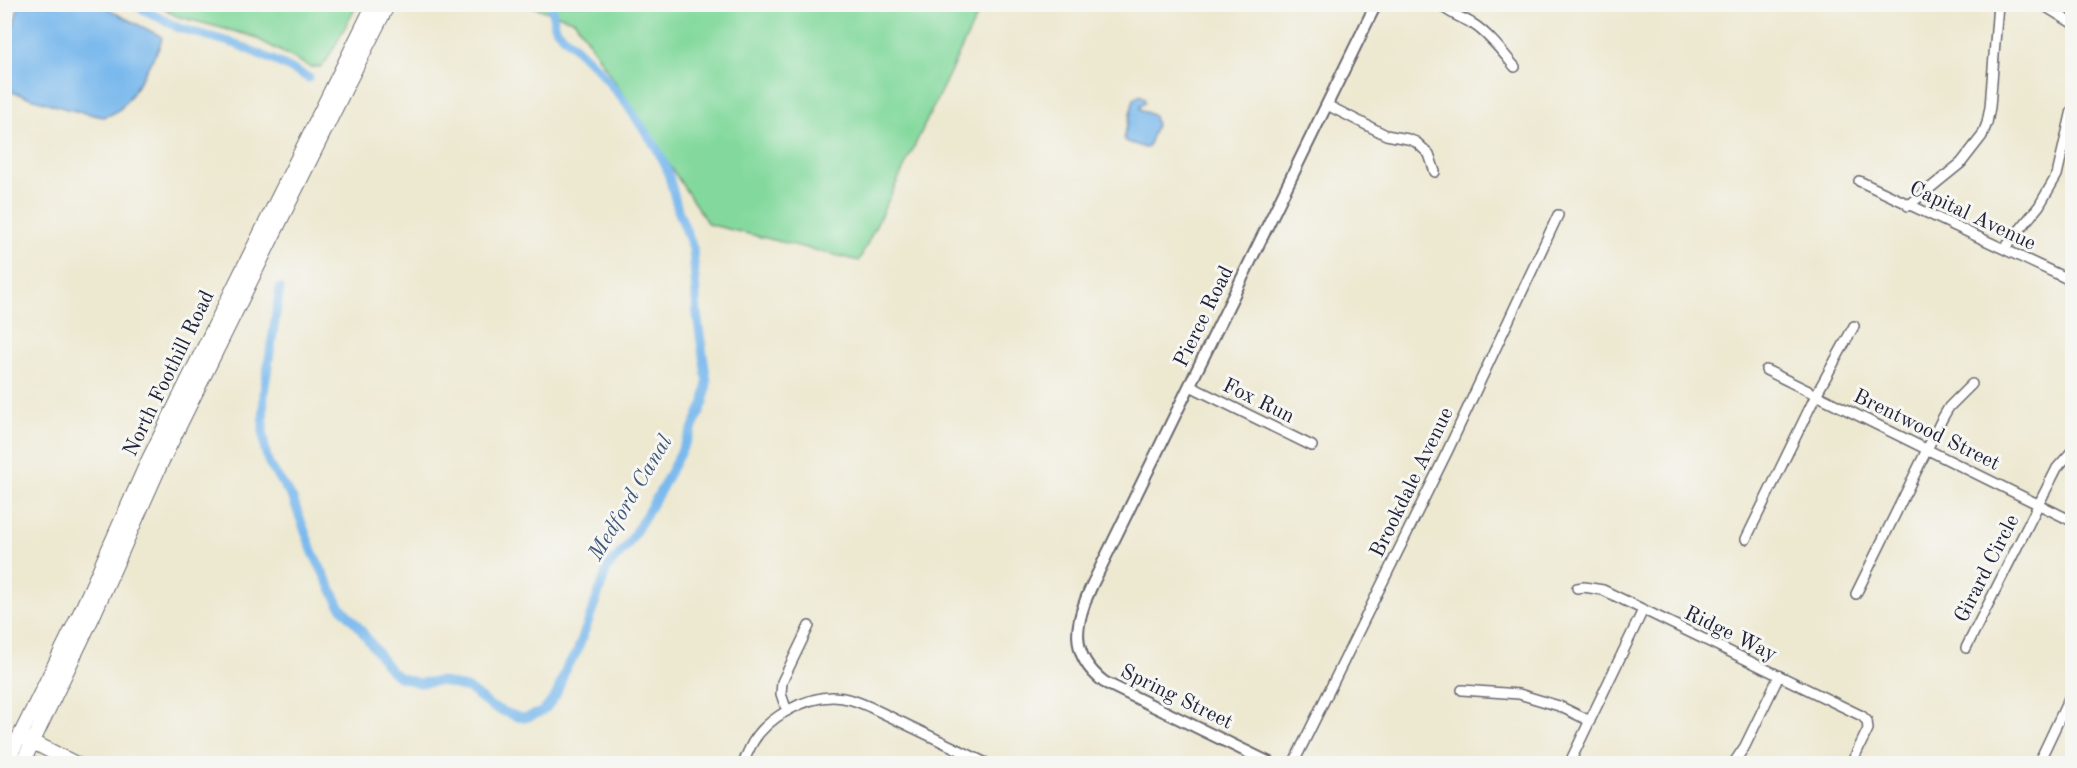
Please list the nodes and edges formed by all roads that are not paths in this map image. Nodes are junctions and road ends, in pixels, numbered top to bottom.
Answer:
1 (374, 4) edge
2 (388, 4) edge
3 (1376, 4) edge
4 (1440, 4) edge
5 (1998, 4) edge
6 (2042, 4) edge
7 (2073, 23) edge
8 (1515, 67) dead end
9 (1327, 105) junction
10 (2073, 110) edge
11 (1435, 172) dead end
12 (1859, 182) dead end
13 (1908, 206) junction
14 (1558, 215) dead end
15 (2004, 249) junction
16 (2073, 281) edge
17 (1854, 326) dead end
18 (1766, 370) dead end
19 (1972, 384) dead end
20 (1190, 386) junction
21 (1816, 395) junction
22 (1312, 446) dead end
23 (1926, 450) junction
24 (2073, 451) edge
25 (2038, 504) junction
26 (2073, 520) edge
27 (1746, 539) dead end
28 (1577, 588) dead end
29 (1856, 594) dead end
30 (1643, 610) junction
31 (808, 626) dead end
32 (1079, 648) joint
33 (1965, 648) dead end
34 (1779, 676) junction
35 (1462, 690) dead end
36 (2073, 692) edge
37 (787, 711) junction
38 (1590, 721) junction
39 (26, 739) junction
40 (2039, 763) edge
41 (6, 764) edge
42 (22, 764) edge
43 (76, 764) edge
44 (743, 764) edge
45 (988, 764) edge
46 (1272, 764) edge
47 (1293, 764) edge
48 (1569, 764) edge
49 (1733, 764) edge
50 (1851, 764) edge

1 - 39 main road, North Foothill Road
2 - 39 main road, North Foothill Road
3 - 9 street, Pierce Road
4 - 8 street
5 - 13 street
6 - 7 street
9 - 11 street
9 - 20 street, Pierce Road
10 - 15 street
12 - 13 street, Capital Avenue
13 - 15 street, Capital Avenue
14 - 47 street, Brookdale Avenue
15 - 16 street, Capital Avenue
17 - 21 street
18 - 21 street, Brentwood Street
19 - 23 street
20 - 22 street, Fox Run
20 - 32 street, Pierce Road
21 - 23 street, Brentwood Street
21 - 27 street
23 - 25 street, Brentwood Street
23 - 29 street
24 - 25 street, Girard Circle
25 - 26 street, Brentwood Street
25 - 33 street, Girard Circle
28 - 30 street, Ridge Way
30 - 34 street, Ridge Way
30 - 38 street
31 - 37 street
32 - 46 street, Spring Street
34 - 49 street
34 - 50 street, Ridge Way
35 - 38 street
36 - 40 street
37 - 44 street
37 - 45 street
38 - 48 street
39 - 41 main road, North Foothill Road
39 - 42 main road, North Foothill Road
39 - 43 main road

